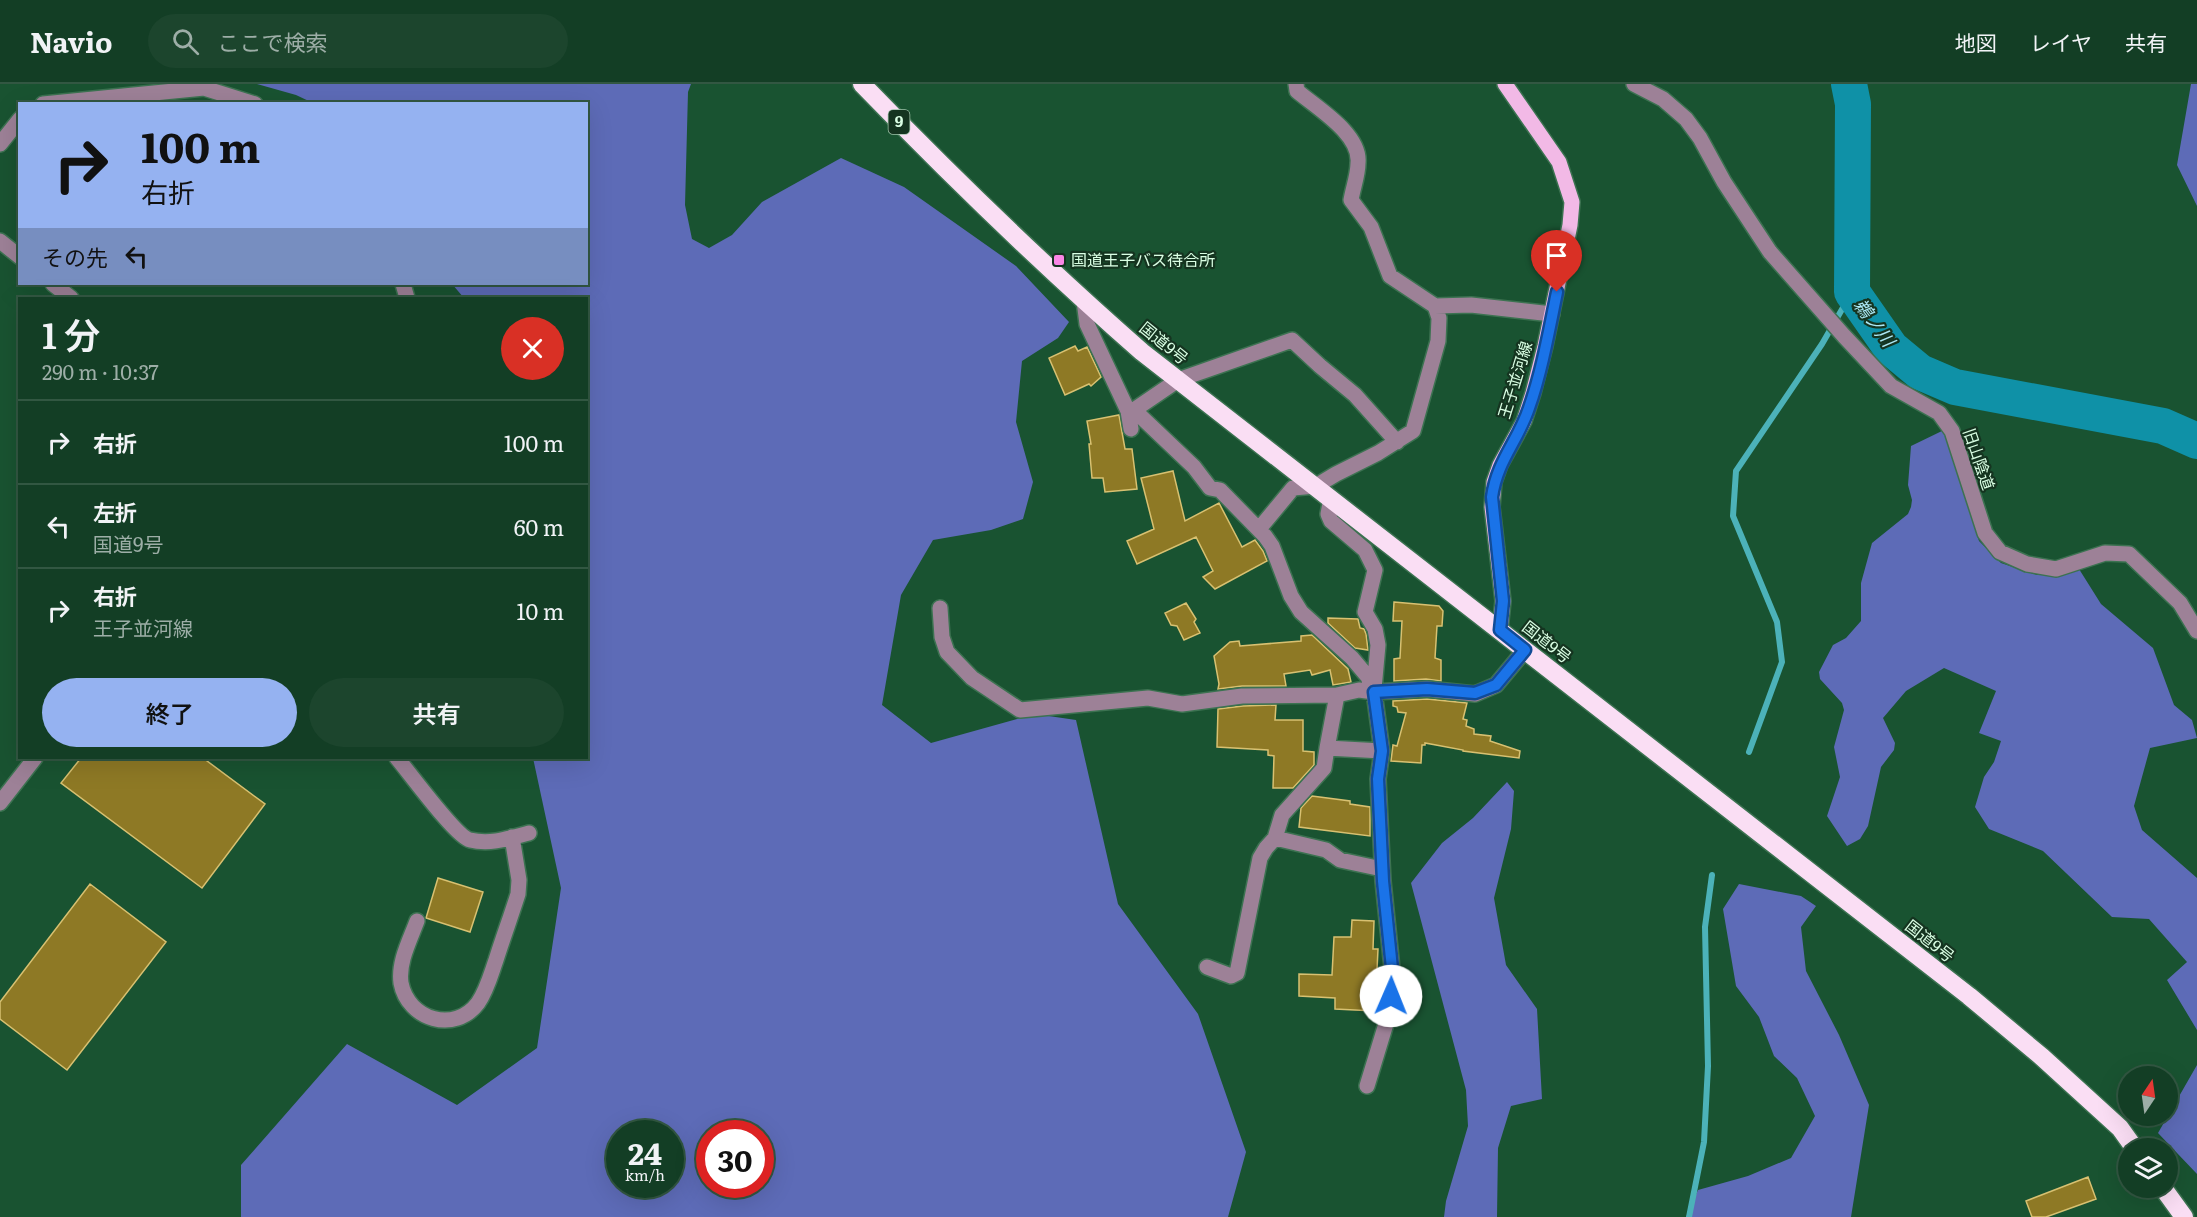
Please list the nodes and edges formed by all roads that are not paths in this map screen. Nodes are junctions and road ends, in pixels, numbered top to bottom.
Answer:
1 (862, 84) edge
2 (1296, 84) edge
3 (1505, 84) edge
4 (1634, 84) edge
5 (64, 102) edge
6 (249, 102) edge
7 (18, 122) edge
8 (0, 144) edge
9 (0, 241) edge
10 (18, 255) edge
11 (53, 285) edge
12 (70, 297) edge
13 (1084, 301) junction
14 (1435, 306) junction
15 (1552, 314) junction
16 (1178, 380) junction
17 (1131, 410) junction
18 (1131, 429) dead end
19 (1397, 442) junction
20 (1323, 492) junction
21 (1259, 529) junction
22 (940, 608) dead end
23 (1500, 630) junction
24 (2197, 631) edge
25 (1525, 650) junction
26 (1374, 692) junction
27 (1337, 695) junction
28 (1327, 748) junction
29 (1382, 751) junction
30 (34, 759) edge
31 (398, 759) edge
32 (0, 803) edge
33 (529, 833) dead end
34 (512, 837) junction
35 (1275, 838) junction
36 (1382, 868) junction
37 (417, 921) dead end
38 (1207, 967) dead end
39 (1367, 1086) dead end
40 (2127, 1138) edge
41 (2170, 1198) edge
42 (2184, 1217) edge

1 - 13 highway, 国道9号 / 9
2 - 14 street
3 - 15 main road, 王子並河線
4 - 24 street, 旧山陰道
5 - 6 street
7 - 8 street
9 - 10 street
11 - 12 street
13 - 16 highway, 国道9号 / 9
13 - 17 street
14 - 15 street
14 - 19 street
15 - 23 main road, 王子並河線
16 - 17 street
16 - 19 street
16 - 20 highway, 国道9号 / 9
17 - 18 street
17 - 21 street
19 - 20 street
20 - 21 street
20 - 23 highway, 国道9号 / 9
20 - 26 street
21 - 26 street
22 - 27 street
23 - 25 highway, 国道9号 / 9
25 - 26 street
25 - 40 highway, 国道9号 / 9
26 - 27 street
26 - 29 street
27 - 28 street
28 - 29 street
28 - 35 street
29 - 36 street
30 - 32 street
31 - 34 street
33 - 34 street
34 - 37 street
35 - 36 street
35 - 38 street
36 - 39 street
41 - 42 highway

